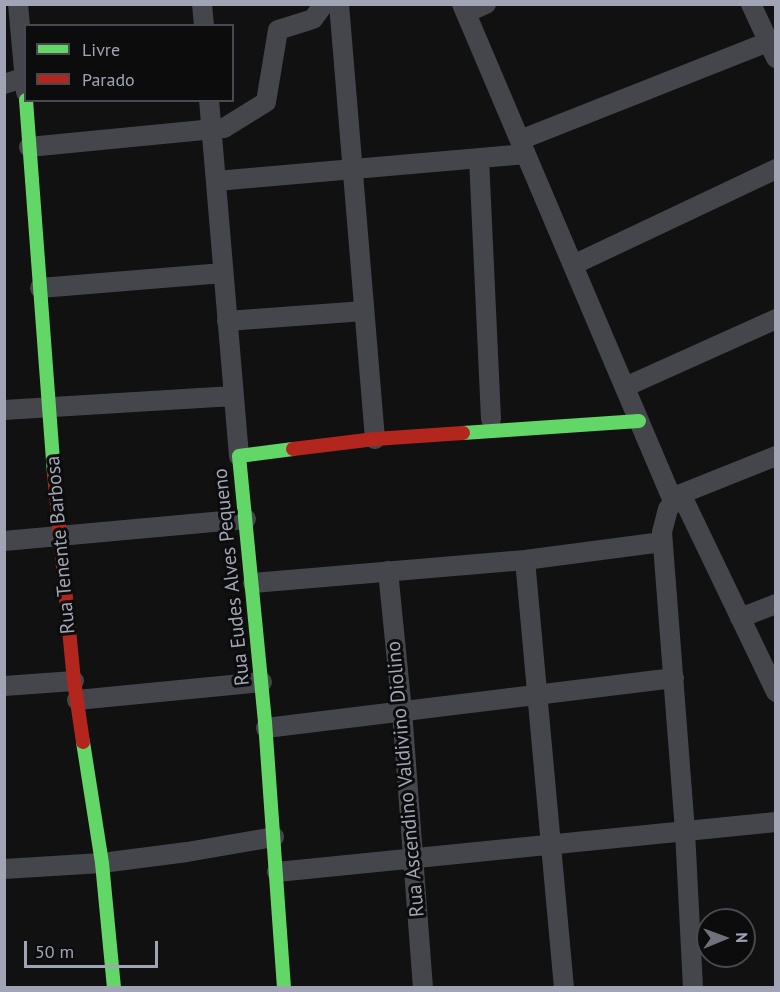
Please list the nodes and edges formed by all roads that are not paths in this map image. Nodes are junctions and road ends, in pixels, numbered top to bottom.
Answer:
1 (18, 4) edge
2 (202, 4) edge
3 (324, 4) edge
4 (339, 4) edge
5 (486, 4) edge
6 (751, 4) edge
7 (464, 9) edge
8 (204, 24) edge
9 (772, 50) edge
10 (24, 71) edge
11 (24, 82) edge
12 (4, 84) edge
13 (26, 102) edge
14 (210, 102) edge
15 (212, 129) junction
16 (30, 147) junction
17 (523, 147) junction
18 (479, 158) junction
19 (353, 168) junction
20 (776, 169) edge
21 (216, 181) junction
22 (573, 265) junction
23 (224, 273) junction
24 (40, 288) junction
25 (364, 311) junction
26 (776, 319) edge
27 (227, 321) junction
28 (625, 387) junction
29 (233, 396) junction
30 (48, 407) junction
31 (4, 410) edge
32 (491, 419) dead end
33 (639, 421) junction
34 (375, 439) junction
35 (239, 456) junction
36 (776, 456) edge
37 (677, 497) junction
38 (246, 519) junction
39 (60, 537) junction
40 (4, 541) edge
41 (662, 542) junction
42 (525, 560) junction
43 (388, 571) junction
44 (254, 583) junction
45 (776, 603) edge
46 (740, 618) junction
47 (674, 678) junction
48 (262, 682) junction
49 (4, 686) edge
50 (76, 691) junction
51 (776, 692) edge
52 (537, 694) junction
53 (402, 711) junction
54 (266, 728) junction
55 (776, 822) edge
56 (685, 831) junction
57 (274, 837) junction
58 (551, 844) junction
59 (414, 858) junction
60 (102, 863) junction
61 (4, 869) edge
62 (277, 872) junction
63 (114, 987) edge
64 (284, 987) edge
65 (423, 987) edge
66 (564, 987) edge
67 (693, 987) edge

1 - 10 street
2 - 8 street
3 - 15 street
4 - 19 street
5 - 7 street
6 - 9 street
7 - 17 street
9 - 17 street
11 - 12 street
13 - 16 street, Rua Tenente Barbosa
14 - 15 street
15 - 16 street
15 - 21 street
16 - 24 street, Rua Tenente Barbosa
17 - 18 street
17 - 22 street
18 - 19 street
18 - 32 street
19 - 21 street
19 - 25 street
20 - 22 street
21 - 23 street
22 - 28 street
23 - 24 street
23 - 27 street
24 - 30 street, Rua Tenente Barbosa
25 - 27 street
25 - 34 street
26 - 28 street
27 - 29 street
28 - 33 street
29 - 30 street
29 - 35 street
30 - 31 street
30 - 39 street, Rua Tenente Barbosa
33 - 34 street, Rua Eudes Alves Pequeno
33 - 37 street
34 - 35 street, Rua Eudes Alves Pequeno
35 - 38 street, Rua Eudes Alves Pequeno
36 - 37 street
37 - 41 street
37 - 46 street
38 - 39 street
38 - 44 street, Rua Eudes Alves Pequeno
39 - 40 street
39 - 50 street, Rua Tenente Barbosa
41 - 42 street
41 - 47 street
42 - 43 street
42 - 52 street
43 - 44 street
43 - 53 street, Rua Ascendino Valdivino Diolino
44 - 48 street, Rua Eudes Alves Pequeno
45 - 46 street
46 - 51 street
47 - 52 street
47 - 56 street
48 - 50 street
48 - 54 street, Rua Eudes Alves Pequeno
49 - 50 street
50 - 60 street, Rua Tenente Barbosa
52 - 53 street
52 - 58 street
53 - 54 street
53 - 59 street, Rua Ascendino Valdivino Diolino
54 - 57 street, Rua Eudes Alves Pequeno
55 - 56 street
56 - 58 street
56 - 67 street
57 - 60 street
57 - 62 street, Rua Eudes Alves Pequeno
58 - 59 street
58 - 66 street
59 - 62 street
59 - 65 street, Rua Ascendino Valdivino Diolino
60 - 61 street
60 - 63 street, Rua Tenente Barbosa
62 - 64 street, Rua Eudes Alves Pequeno

